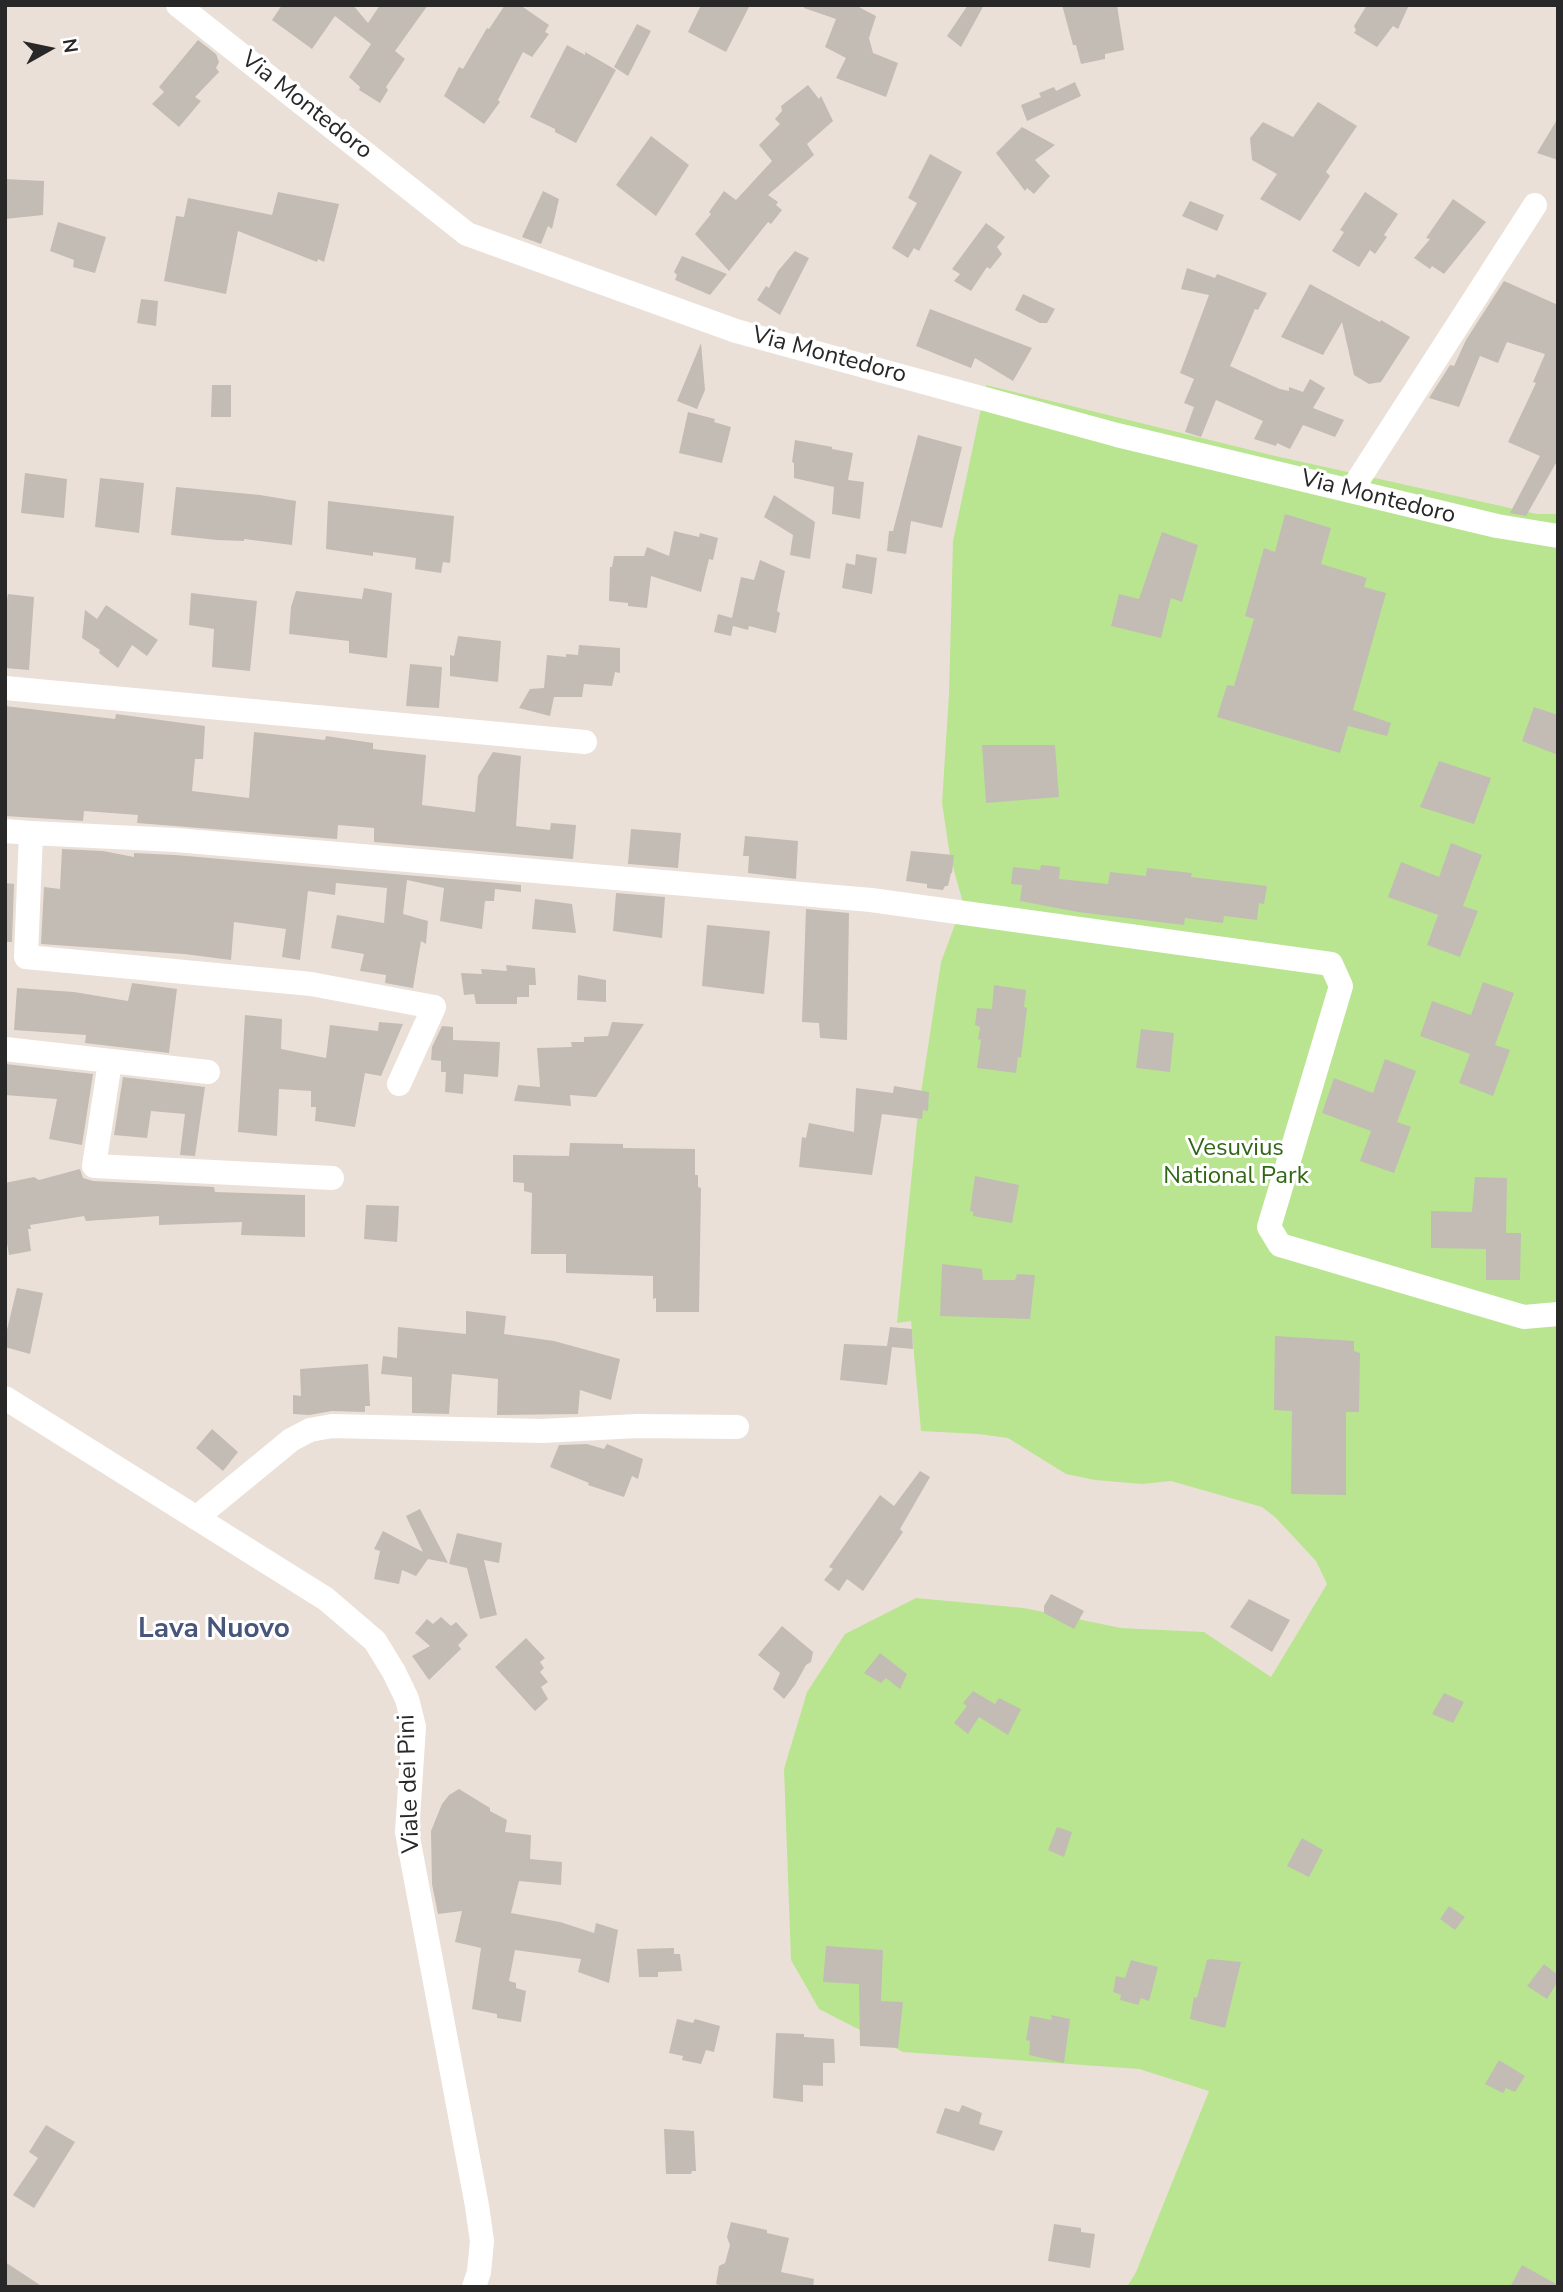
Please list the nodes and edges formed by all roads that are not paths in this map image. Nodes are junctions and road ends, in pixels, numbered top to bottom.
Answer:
1 (178, 5) edge
2 (1535, 205) dead end
3 (1351, 491) junction
4 (1558, 536) edge
5 (5, 688) edge
6 (585, 742) dead end
7 (5, 831) edge
8 (31, 833) junction
9 (16, 956) edge
10 (5, 1049) edge
11 (110, 1062) junction
12 (208, 1072) dead end
13 (399, 1084) dead end
14 (332, 1178) dead end
15 (1558, 1314) edge
16 (5, 1398) edge
17 (737, 1427) dead end
18 (196, 1518) junction
19 (474, 2287) edge

1 - 3 street, Via Montedoro
2 - 3 street
3 - 4 street, Via Montedoro
5 - 6 street
7 - 8 street
8 - 9 street
8 - 15 street
9 - 13 street
10 - 11 street
11 - 12 street
11 - 14 street
16 - 18 street, Viale dei Pini
17 - 18 street
18 - 19 street, Viale dei Pini

